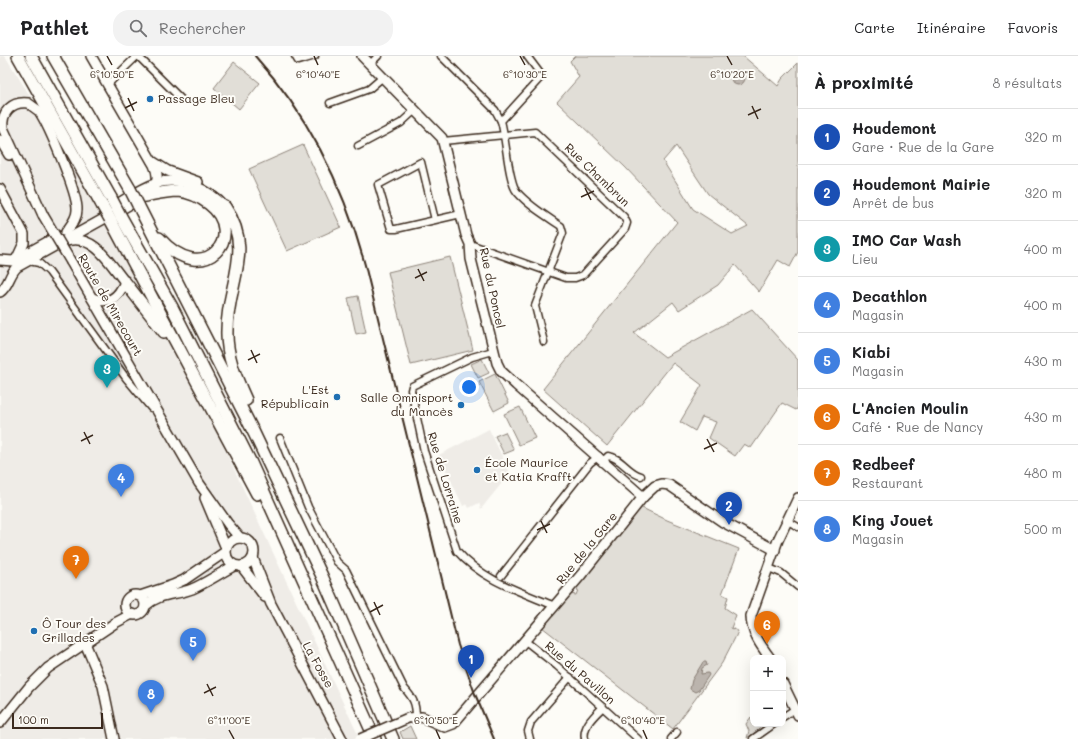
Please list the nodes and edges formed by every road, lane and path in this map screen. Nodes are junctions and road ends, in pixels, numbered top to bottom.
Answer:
1 (18, 56) edge
2 (31, 56) edge
3 (53, 56) edge
4 (91, 56) edge
5 (138, 56) edge
6 (295, 56) edge
7 (315, 56) edge
8 (362, 56) edge
9 (378, 56) edge
10 (441, 56) edge
11 (527, 56) edge
12 (370, 64) junction
13 (383, 78) junction
14 (107, 85) junction
15 (181, 99) dead end
16 (330, 103) dead end
17 (415, 110) junction
18 (501, 121) junction
19 (505, 135) junction
20 (0, 140) edge
21 (443, 141) junction
22 (358, 146) dead end
23 (150, 159) junction
24 (0, 189) edge
25 (147, 193) junction
26 (210, 193) junction
27 (107, 202) junction
28 (225, 207) joint
29 (460, 214) junction
30 (44, 215) junction
31 (115, 217) junction
32 (435, 220) junction
33 (149, 226) junction
34 (66, 232) junction
35 (56, 244) junction
36 (470, 244) junction
37 (17, 258) junction
38 (0, 261) edge
39 (27, 261) junction
40 (549, 272) junction
41 (9, 280) junction
42 (125, 282) junction
43 (0, 292) edge
44 (92, 298) junction
45 (544, 342) dead end
46 (493, 350) junction
47 (204, 395) junction
48 (167, 426) junction
49 (254, 433) junction
50 (280, 438) dead end
51 (601, 459) junction
52 (641, 476) dead end
53 (199, 482) junction
54 (643, 497) junction
55 (798, 498) edge
56 (788, 521) junction
57 (798, 527) edge
58 (240, 538) junction
59 (288, 544) junction
60 (226, 550) junction
61 (775, 550) junction
62 (253, 558) junction
63 (238, 566) junction
64 (769, 568) junction
65 (501, 576) dead end
66 (798, 587) edge
67 (140, 596) junction
68 (271, 604) junction
69 (125, 606) junction
70 (145, 606) junction
71 (554, 608) junction
72 (132, 614) junction
73 (115, 623) junction
74 (770, 623) dead end
75 (752, 626) junction
76 (524, 640) junction
77 (85, 643) junction
78 (768, 655) edge
79 (570, 677) junction
80 (786, 690) edge
81 (603, 707) junction
82 (796, 712) edge
83 (786, 716) edge
84 (412, 717) junction
85 (1, 720) edge
86 (770, 727) edge
87 (676, 732) dead end
88 (114, 739) edge
89 (342, 739) edge
90 (360, 739) edge
91 (375, 739) edge
92 (393, 739) edge
93 (530, 739) edge
94 (585, 739) edge
95 (638, 739) edge
96 (671, 739) edge
97 (753, 739) edge

1 - 27 highway
2 - 27 highway
3 - 25 highway, bridge
4 - 14 street
5 - 14 street
5 - 15 street
6 - 7 street
8 - 12 street, Rue du Poncel
9 - 12 street
10 - 18 street
11 - 18 street
12 - 13 street, Rue du Poncel
13 - 16 street
13 - 17 street, Rue du Poncel
14 - 23 street
17 - 21 street, Rue du Poncel
17 - 22 street
18 - 19 street
19 - 21 street
19 - 40 street
19 - 40 street, Rue Chambrun
20 - 30 street, Route de Mirecourt
21 - 29 street, Rue du Poncel
23 - 25 street
23 - 26 street
24 - 37 street
25 - 26 street
25 - 33 highway
25 - 33 highway
25 - 34 street
25 - 35 street
26 - 28 street
27 - 31 highway, bridge
28 - 49 highway
29 - 32 street
29 - 36 street, Rue du Poncel
30 - 34 street
30 - 44 street, Route de Mirecourt, bridge
31 - 47 highway
31 - 59 highway
32 - 32 street
33 - 49 highway
34 - 37 street
35 - 39 street
35 - 42 street
36 - 40 street, Rue Chambrun
36 - 46 street, Rue du Poncel
37 - 38 street
38 - 41 street
39 - 41 street
39 - 48 street
40 - 45 street
41 - 43 street
42 - 44 street
42 - 47 highway
44 - 48 street, Route de Mirecourt
46 - 51 street, Rue du Poncel
46 - 71 street, Rue de Lorraine
47 - 59 highway
48 - 53 street, Route de Mirecourt
49 - 92 highway
50 - 84 street
51 - 52 street
51 - 54 street, Rue du Poncel
51 - 65 street
53 - 58 street, Route de Mirecourt
53 - 60 street, Route de Mirecourt
54 - 61 street, Rue de la Gare
54 - 71 street, Rue de la Gare
55 - 56 street
56 - 57 street
56 - 61 street
58 - 60 street
58 - 62 street
59 - 91 highway
60 - 63 street
60 - 67 street
61 - 64 street
62 - 63 street
62 - 68 street, La Fosse
63 - 68 street, La Fosse
63 - 70 street
64 - 66 street
64 - 75 street
67 - 69 street
67 - 70 street
68 - 89 street, La Fosse
69 - 72 street
69 - 73 street
70 - 72 street
71 - 76 street, Rue de la Gare
72 - 73 street
73 - 77 street
74 - 75 street
75 - 78 street
76 - 79 street, Rue du Pavillon
76 - 84 street, Rue de la Gare
77 - 85 street
77 - 88 street
79 - 81 street, Rue du Pavillon
79 - 93 street
80 - 82 street
81 - 94 street
81 - 95 street, Rue du Pavillon
82 - 83 street
84 - 90 street, bridge
86 - 97 street
87 - 96 street

